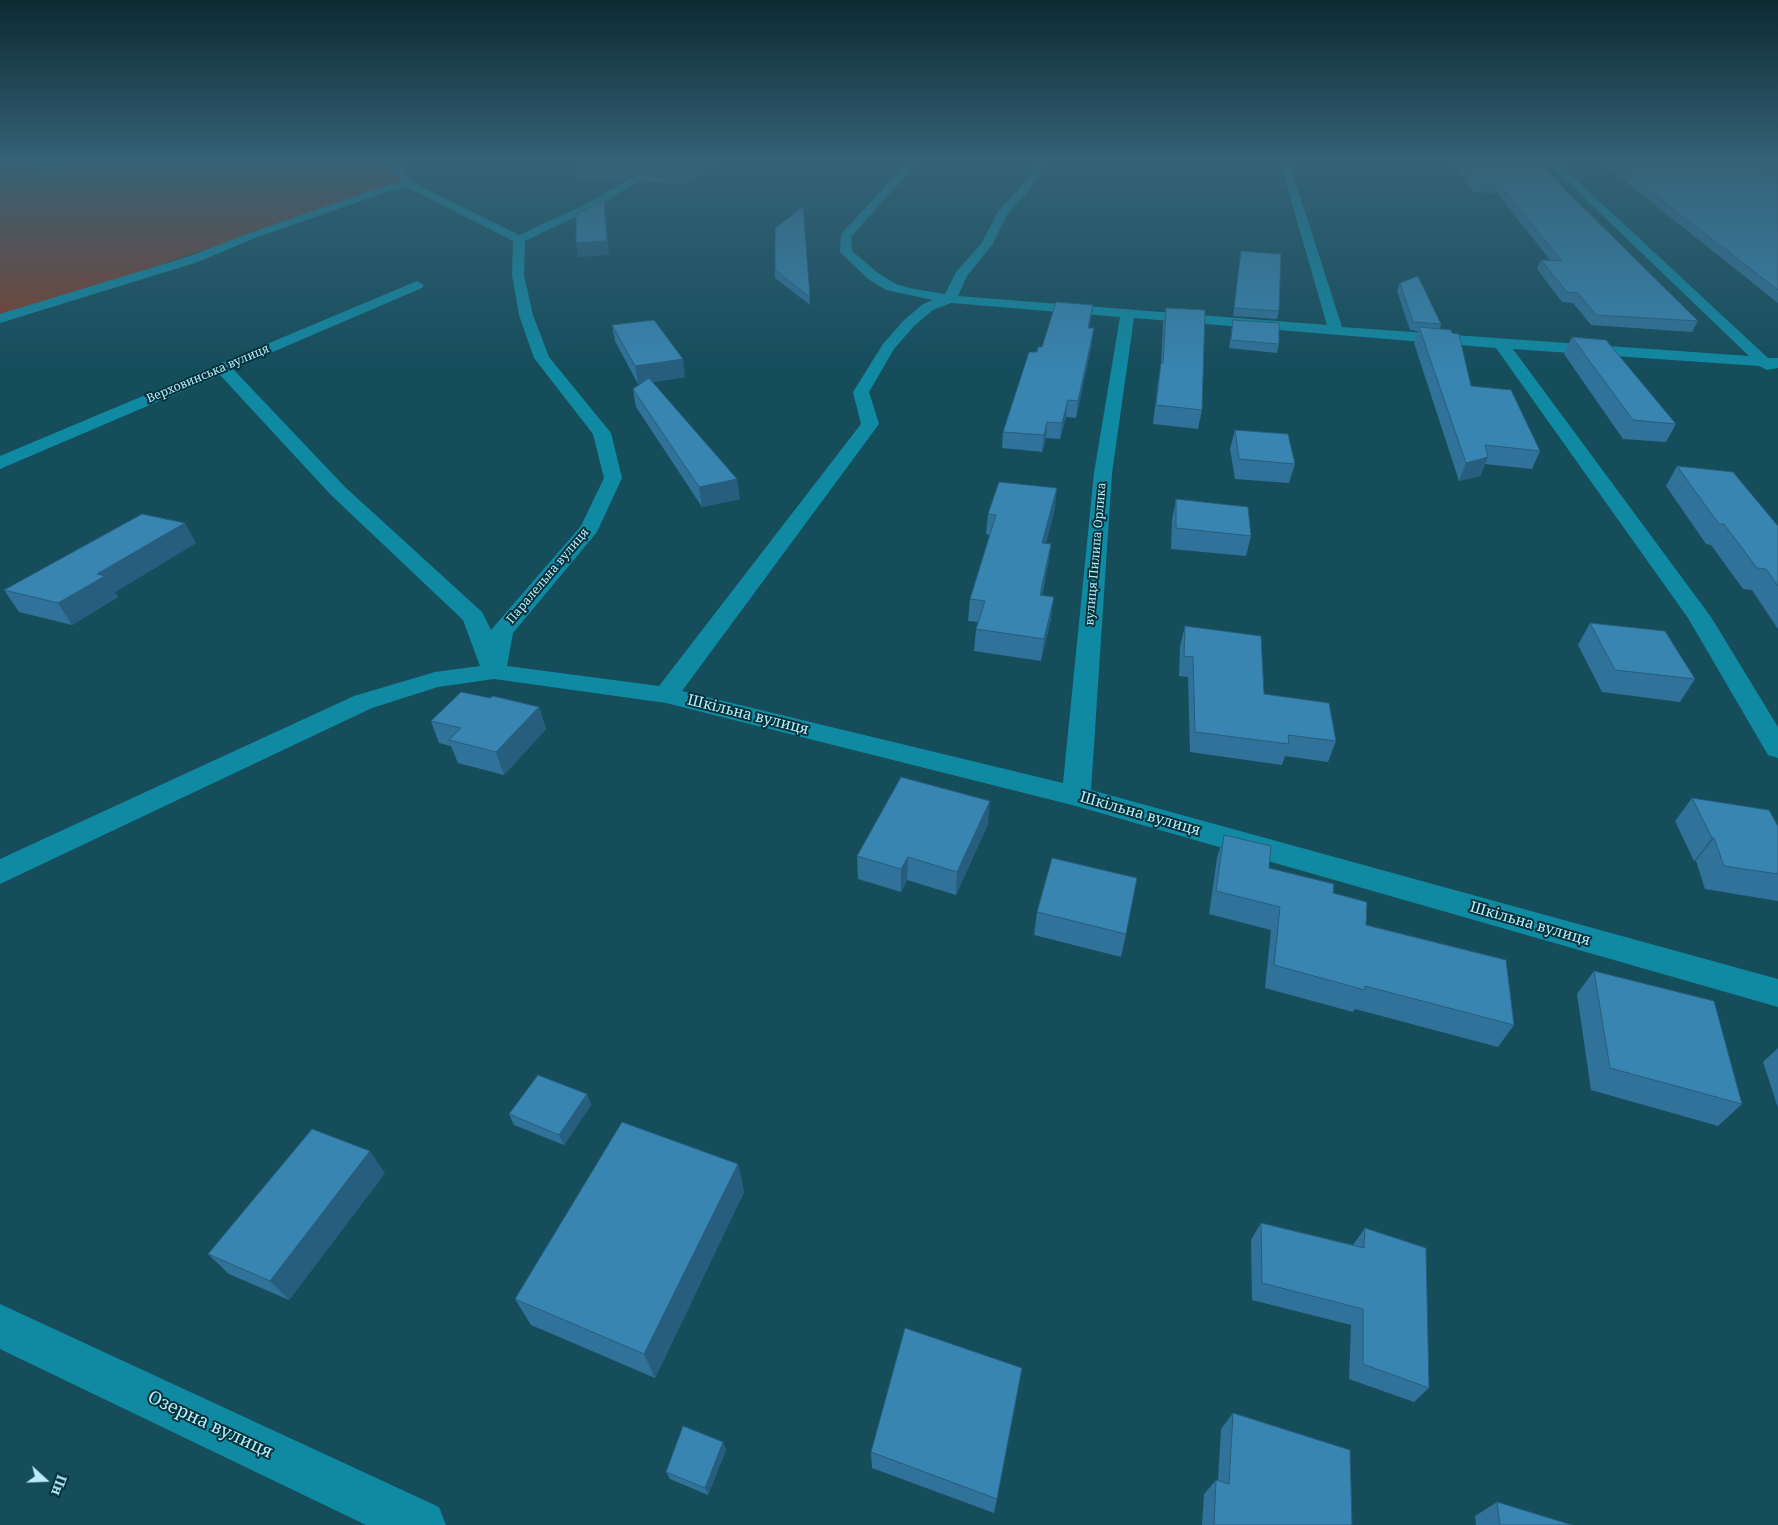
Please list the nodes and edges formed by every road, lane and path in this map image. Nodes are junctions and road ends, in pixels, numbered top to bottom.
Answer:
1 (260, 233) edge
2 (507, 233) edge
3 (532, 233) edge
4 (848, 233) edge
5 (992, 233) edge
6 (1307, 233) edge
7 (1630, 233) edge
8 (519, 239) junction
9 (417, 285) dead end
10 (950, 299) junction
11 (1128, 313) junction
12 (0, 319) edge
13 (1336, 330) junction
14 (1501, 344) junction
15 (1771, 362) edge
16 (224, 368) junction
17 (1778, 375) edge
18 (0, 463) edge
19 (494, 672) junction
20 (666, 695) junction
21 (1778, 749) edge
22 (1076, 796) junction
23 (0, 872) edge
24 (1778, 993) edge
25 (0, 1326) edge
26 (421, 1525) edge

1 - 12 street
2 - 8 street
3 - 8 street
4 - 10 street
5 - 10 street
6 - 13 street
7 - 15 street
8 - 19 street, Паралельна вулиця
9 - 16 street, Верховинська вулиця
10 - 11 street
10 - 20 street
11 - 13 street
11 - 22 street, вулиця Пилипа Орлика
13 - 14 street
14 - 15 street
14 - 21 street
15 - 17 street
16 - 18 street, Верховинська вулиця
16 - 19 street
19 - 20 street, Шкільна вулиця
19 - 23 street, Шкільна вулиця
20 - 22 street, Шкільна вулиця
22 - 24 street, Шкільна вулиця
25 - 26 street, Озерна вулиця

